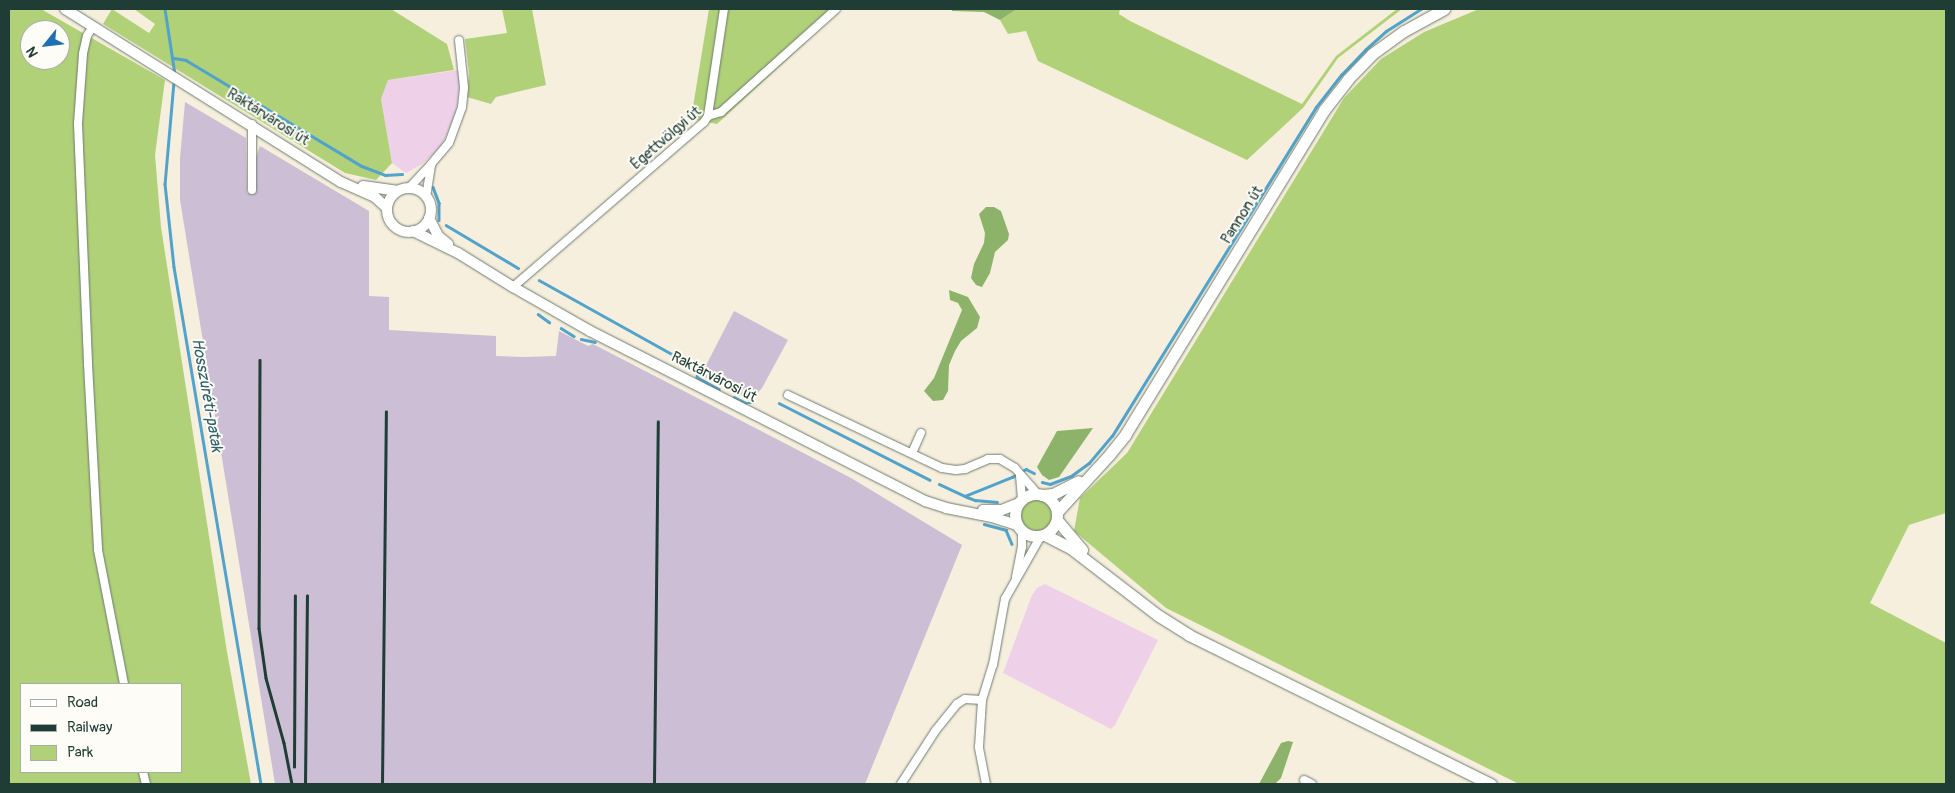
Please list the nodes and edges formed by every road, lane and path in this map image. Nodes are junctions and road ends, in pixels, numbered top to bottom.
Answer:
1 (65, 9) edge
2 (724, 9) edge
3 (836, 9) edge
4 (1444, 9) edge
5 (93, 26) junction
6 (459, 40) dead end
7 (708, 116) junction
8 (252, 124) junction
9 (432, 163) dead end
10 (333, 176) junction
11 (409, 188) junction
12 (252, 190) dead end
13 (397, 191) junction
14 (426, 197) junction
15 (387, 208) junction
16 (429, 218) junction
17 (413, 231) junction
18 (458, 253) junction
19 (513, 287) junction
20 (788, 395) dead end
21 (921, 433) dead end
22 (912, 453) junction
23 (1098, 467) junction
24 (1020, 476) junction
25 (1040, 494) junction
26 (1020, 501) junction
27 (964, 512) junction
28 (1057, 516) junction
29 (1020, 528) junction
30 (1043, 535) junction
31 (1016, 577) junction
32 (1118, 583) junction
33 (124, 683) edge
34 (982, 700) junction
35 (1304, 780) dead end
36 (901, 784) edge
37 (986, 784) edge
38 (1312, 784) edge
39 (1491, 784) edge

1 - 5 street, Raktárvárosi út
2 - 7 street
3 - 7 street, Égettvölgyi út
4 - 23 main road, Pannon út
5 - 8 street, Raktárvárosi út
5 - 33 street
6 - 9 street
7 - 19 street, Égettvölgyi út
8 - 10 street, Raktárvárosi út
8 - 12 street
10 - 13 street, Raktárvárosi út
10 - 15 street, Raktárvárosi út
11 - 13 street, Raktárvárosi út
11 - 14 street
11 - 14 street
13 - 15 street
14 - 16 street, Raktárvárosi út
15 - 17 street, Raktárvárosi út
16 - 17 street
16 - 18 street, Raktárvárosi út
17 - 18 street, Raktárvárosi út
18 - 19 street, Raktárvárosi út
19 - 27 street, Raktárvárosi út
20 - 22 street
21 - 22 street
22 - 24 street
23 - 25 main road, Pannon út
23 - 28 main road, Pannon út
24 - 25 street
24 - 26 street
25 - 26 main road, Raktárvárosi út
25 - 28 main road
26 - 27 street, Raktárvárosi út
26 - 29 main road
27 - 29 street, Raktárvárosi út
28 - 30 main road
28 - 32 main road
29 - 30 main road, Raktárvárosi út
29 - 31 street
30 - 31 street
30 - 32 main road, Raktárvárosi út
31 - 34 street
32 - 39 main road
34 - 36 street
34 - 37 street
35 - 38 street

